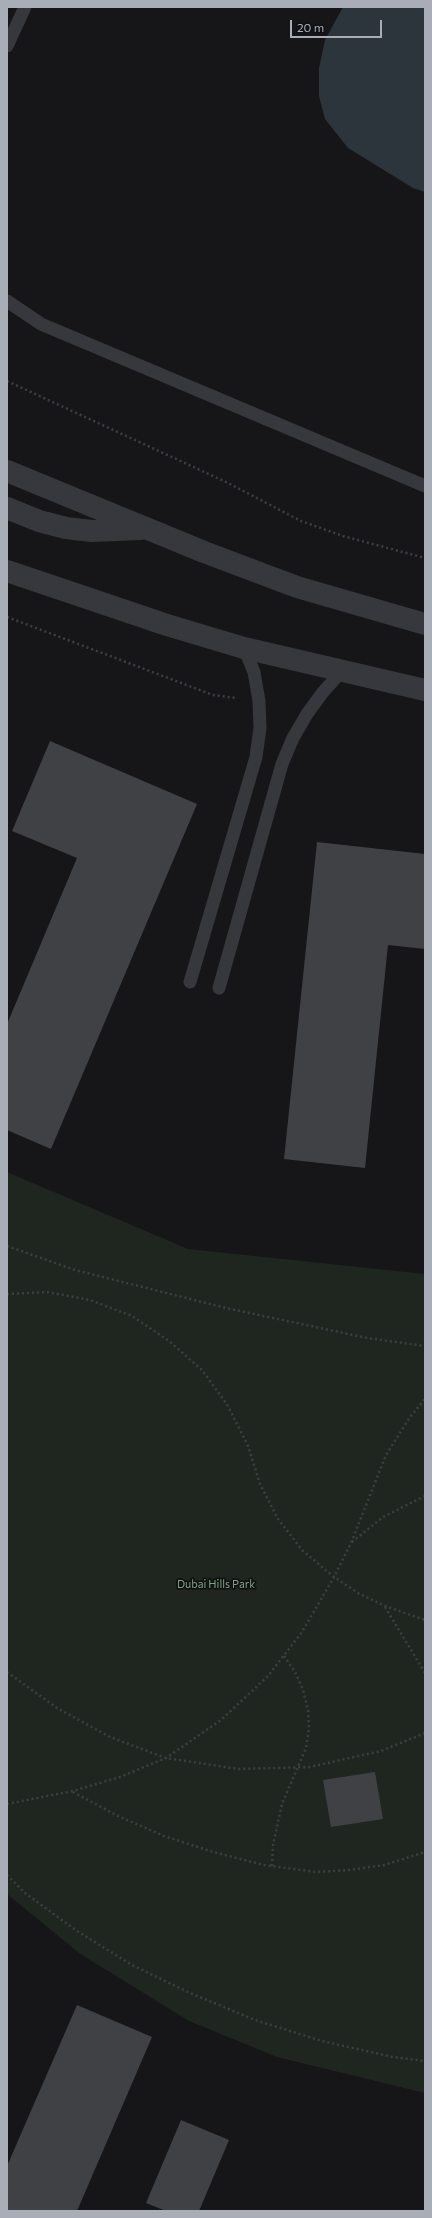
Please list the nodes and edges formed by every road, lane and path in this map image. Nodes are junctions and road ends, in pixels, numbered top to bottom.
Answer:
1 (25, 7) edge
2 (7, 46) edge
3 (7, 301) edge
4 (7, 381) edge
5 (7, 471) edge
6 (425, 486) edge
7 (7, 508) edge
8 (145, 528) junction
9 (425, 558) edge
10 (7, 571) edge
11 (7, 617) edge
12 (425, 624) edge
13 (244, 648) junction
14 (342, 672) junction
15 (425, 690) edge
16 (259, 701) junction
17 (190, 982) dead end
18 (219, 988) dead end
19 (7, 1246) edge
20 (7, 1294) edge
21 (425, 1346) edge
22 (425, 1399) edge
23 (425, 1496) edge
24 (351, 1543) junction
25 (334, 1577) junction
26 (384, 1606) junction
27 (425, 1620) edge
28 (284, 1656) junction
29 (7, 1672) edge
30 (425, 1673) edge
31 (425, 1733) edge
32 (166, 1758) junction
33 (299, 1767) junction
34 (72, 1791) junction
35 (7, 1804) edge
36 (425, 1852) edge
37 (272, 1866) junction
38 (7, 1875) edge
39 (425, 2061) edge

1 - 2 lane
3 - 6 lane
4 - 9 path
5 - 8 street
7 - 8 street
8 - 12 street
10 - 13 street
11 - 16 path
13 - 14 street
13 - 16 lane
14 - 15 street
14 - 18 lane
16 - 17 lane
19 - 21 path
20 - 25 path
22 - 24 path
23 - 24 path
24 - 25 path
25 - 26 path
25 - 28 path
26 - 27 path
26 - 30 path
28 - 32 path
28 - 33 path
29 - 32 path
31 - 33 path
32 - 33 path
32 - 34 path
33 - 37 path
34 - 35 path
34 - 37 path
36 - 37 path
38 - 39 path

